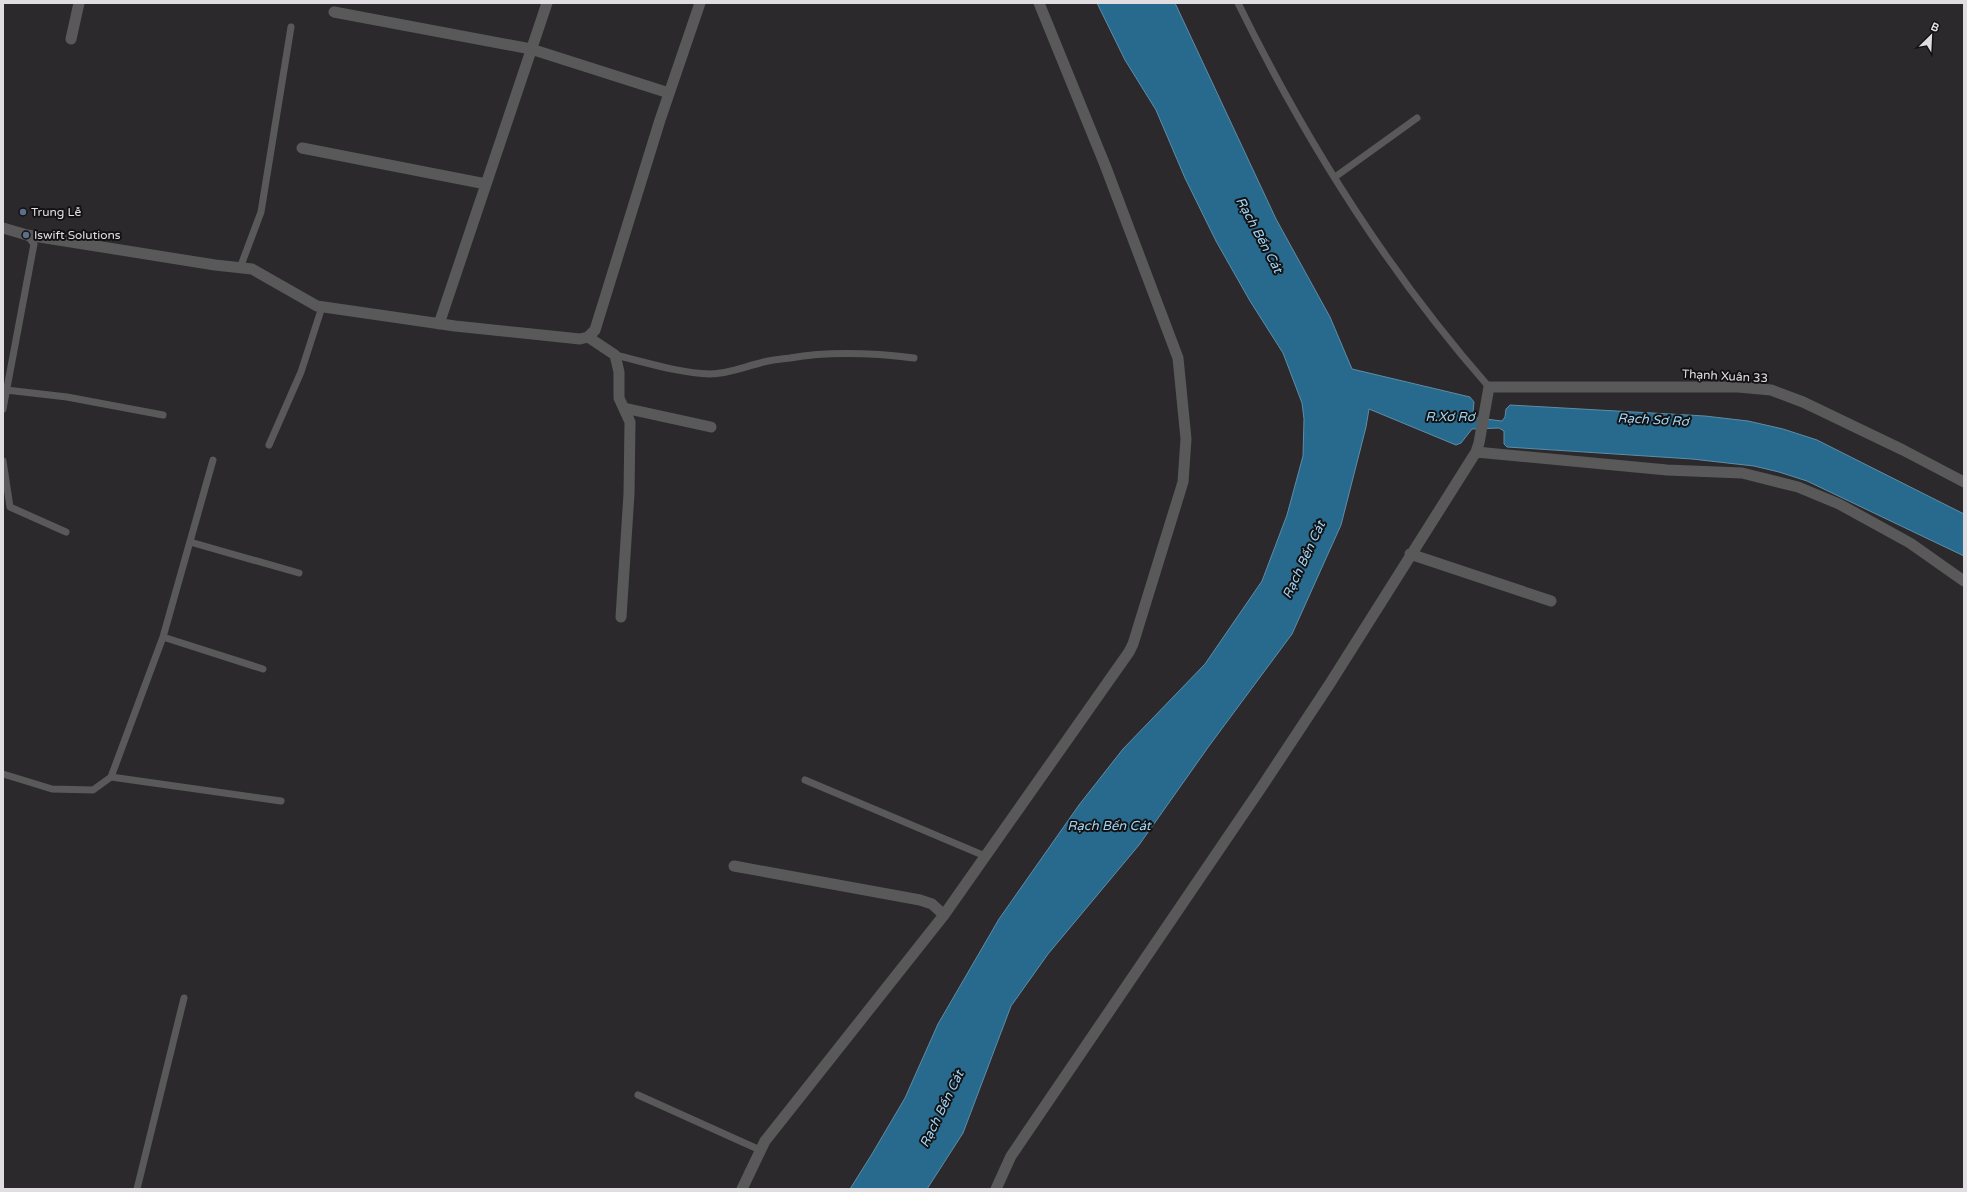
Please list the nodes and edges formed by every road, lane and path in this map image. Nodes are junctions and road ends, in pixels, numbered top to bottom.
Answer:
1 (79, 3) edge
2 (547, 3) edge
3 (700, 3) edge
4 (1039, 3) edge
5 (1238, 3) edge
6 (334, 12) dead end
7 (291, 27) dead end
8 (71, 39) dead end
9 (532, 49) junction
10 (669, 93) junction
11 (1417, 118) dead end
12 (302, 148) dead end
13 (1335, 177) junction
14 (486, 184) junction
15 (3, 228) edge
16 (27, 235) junction
17 (240, 268) junction
18 (322, 307) junction
19 (439, 324) junction
20 (588, 337) junction
21 (615, 355) junction
22 (914, 358) dead end
23 (1489, 389) junction
24 (6, 390) junction
25 (624, 408) junction
26 (3, 409) edge
27 (163, 415) dead end
28 (711, 427) dead end
29 (269, 445) dead end
30 (1478, 447) junction
31 (213, 460) dead end
32 (3, 461) edge
33 (1964, 482) edge
34 (66, 532) dead end
35 (190, 542) junction
36 (1410, 554) junction
37 (299, 573) dead end
38 (1964, 581) edge
39 (1551, 602) dead end
40 (621, 617) dead end
41 (163, 638) junction
42 (263, 668) dead end
43 (3, 774) edge
44 (111, 776) junction
45 (805, 780) dead end
46 (281, 801) dead end
47 (986, 856) junction
48 (734, 866) dead end
49 (944, 914) junction
50 (184, 998) dead end
51 (638, 1095) dead end
52 (760, 1150) junction
53 (137, 1189) edge
54 (742, 1189) edge
55 (996, 1189) edge

1 - 8 street
2 - 9 street
3 - 10 street
4 - 47 street
5 - 13 lane
6 - 9 street
7 - 17 lane
9 - 10 street
9 - 14 street
10 - 20 street
11 - 13 lane
12 - 14 street
13 - 23 lane
14 - 19 street
15 - 16 street
16 - 17 street
16 - 24 lane
17 - 18 street
18 - 19 street
18 - 29 lane
19 - 20 street
20 - 21 street
21 - 22 lane
21 - 25 street
23 - 30 street
23 - 33 street, Thạnh Xuân 33
24 - 26 lane
24 - 27 lane
25 - 28 street
25 - 40 street
30 - 36 street
30 - 38 street
31 - 35 lane
32 - 34 lane
35 - 37 lane
35 - 41 lane
36 - 39 street
36 - 55 street
41 - 42 lane
41 - 44 lane
43 - 44 lane
44 - 46 lane
45 - 47 lane
47 - 49 street
48 - 49 street
49 - 52 street
50 - 53 lane
51 - 52 lane
52 - 54 street

